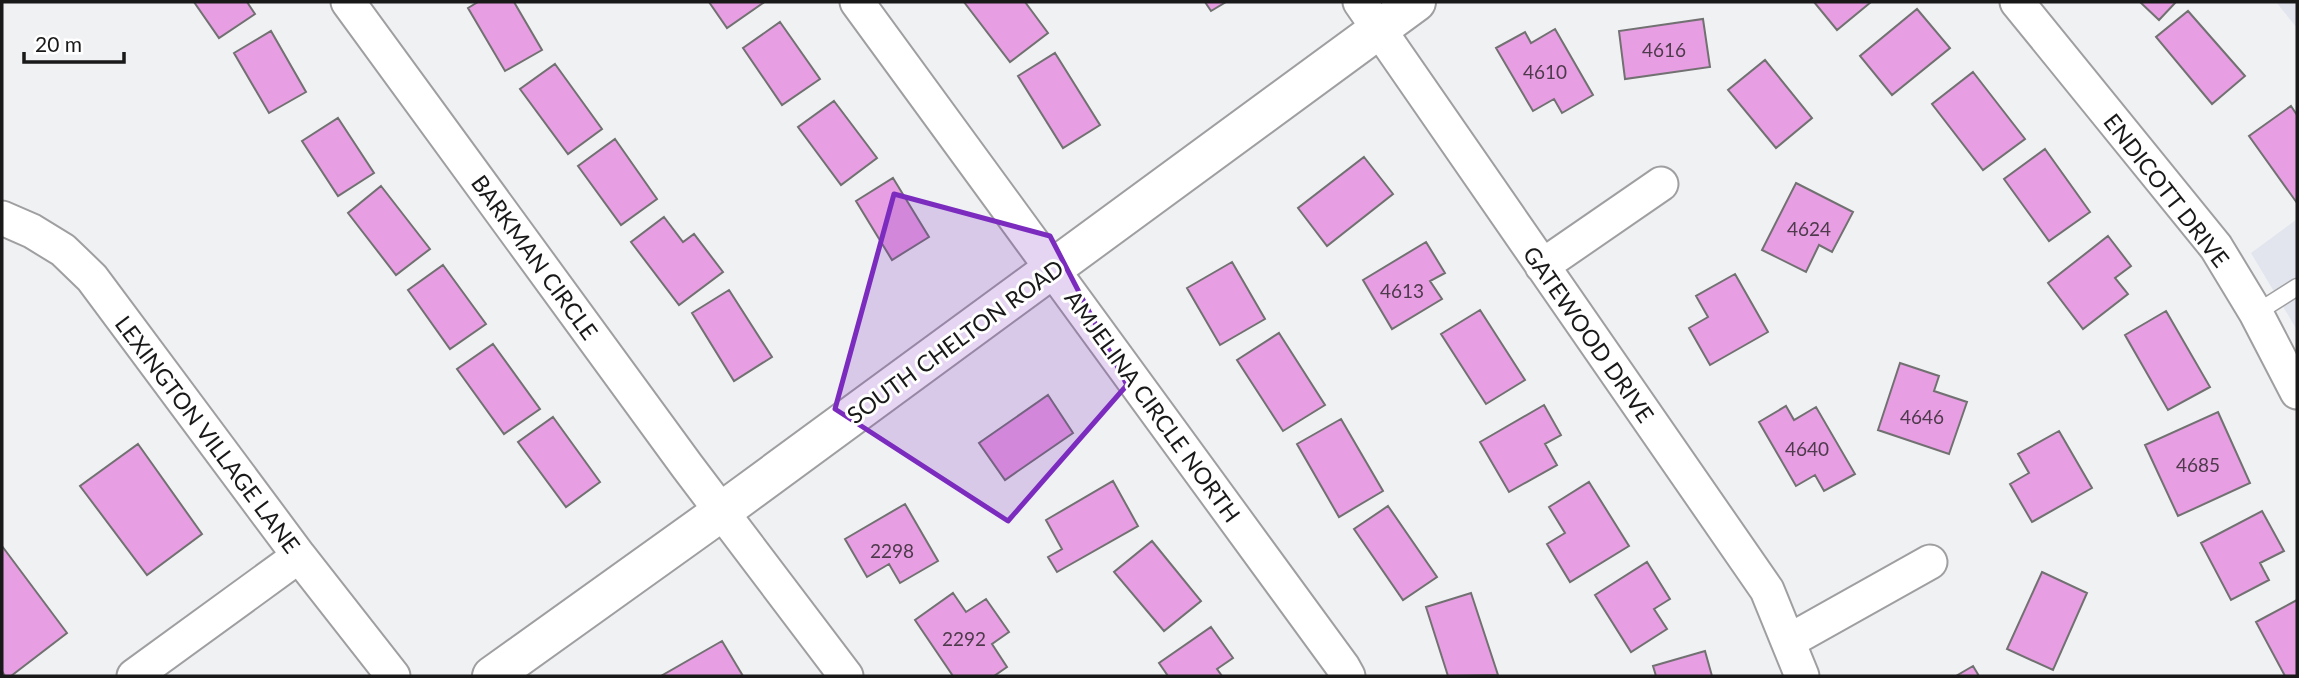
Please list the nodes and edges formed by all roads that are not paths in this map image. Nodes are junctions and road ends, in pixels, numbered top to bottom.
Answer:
1 (348, 2) edge
2 (857, 2) edge
3 (1416, 2) edge
4 (2017, 2) edge
5 (1369, 15) edge
6 (1661, 184) dead end
7 (2, 218) edge
8 (1542, 266) junction
9 (1053, 269) junction
10 (2297, 287) edge
11 (2256, 313) junction
12 (2297, 392) edge
13 (721, 512) junction
14 (299, 556) junction
15 (1930, 562) dead end
16 (1789, 641) junction
17 (134, 676) edge
18 (393, 676) edge
19 (492, 676) edge
20 (846, 676) edge
21 (1348, 676) edge
22 (1802, 676) edge

1 - 13 street, BARKMAN CIRCLE
2 - 9 street, AMJELINA CIRCLE NORTH
3 - 5 main road, SOUTH CHELTON ROAD
4 - 11 street, ENDICOTT DRIVE
5 - 8 street, GATEWOOD DRIVE
5 - 9 main road, SOUTH CHELTON ROAD
6 - 8 street
7 - 14 street, LEXINGTON VILLAGE LANE
8 - 16 street, GATEWOOD DRIVE
9 - 13 main road, SOUTH CHELTON ROAD
9 - 21 street, AMJELINA CIRCLE NORTH
10 - 11 lane
11 - 12 street, ENDICOTT DRIVE
13 - 19 main road, SOUTH CHELTON ROAD
13 - 20 street, BARKMAN CIRCLE
14 - 17 street
14 - 18 street, LEXINGTON VILLAGE LANE
15 - 16 street
16 - 22 street, GATEWOOD DRIVE

